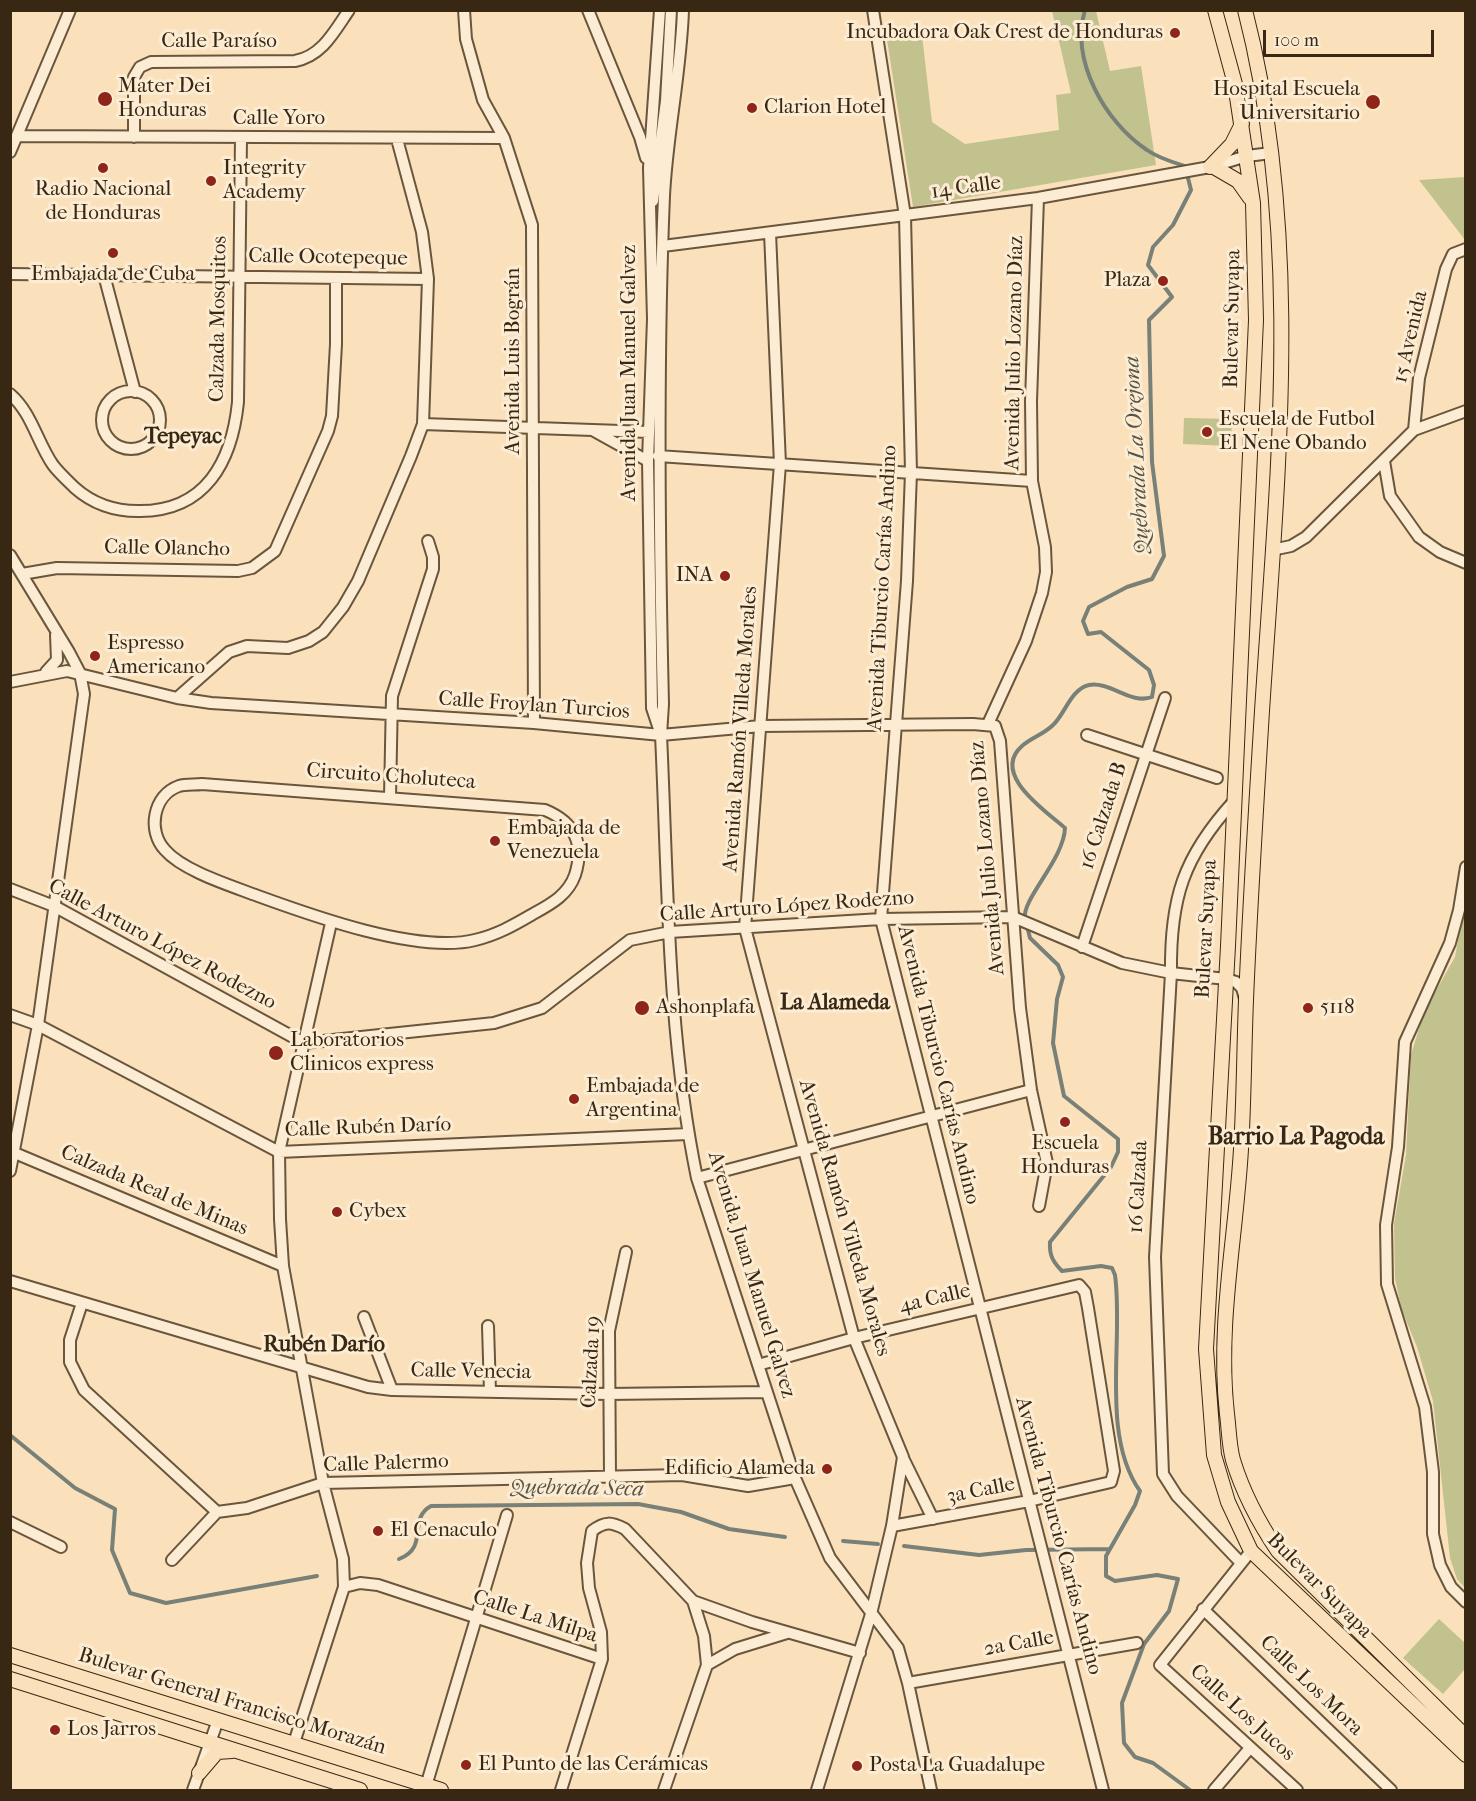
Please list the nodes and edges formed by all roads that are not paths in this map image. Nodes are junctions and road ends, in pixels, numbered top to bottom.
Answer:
1 (70, 10) edge
2 (349, 10) edge
3 (464, 10) edge
4 (588, 10) edge
5 (660, 10) edge
6 (671, 10) edge
7 (683, 10) edge
8 (873, 10) edge
9 (1215, 10) edge
10 (1245, 10) edge
11 (1242, 124) junction
12 (17, 136) junction
13 (134, 137) junction
14 (241, 138) junction
15 (504, 138) junction
16 (398, 139) junction
17 (10, 152) edge
18 (1271, 153) junction
19 (1247, 156) junction
20 (1212, 167) junction
21 (649, 168) junction
22 (656, 187) junction
23 (1038, 198) junction
24 (1253, 203) junction
25 (905, 216) junction
26 (649, 220) junction
27 (663, 221) junction
28 (770, 233) junction
29 (663, 246) junction
30 (1466, 249) edge
31 (10, 274) edge
32 (104, 276) junction
33 (240, 276) junction
34 (336, 279) junction
35 (428, 279) junction
36 (135, 392) junction
37 (10, 394) edge
38 (1466, 411) edge
39 (423, 424) junction
40 (534, 430) junction
41 (591, 430) junction
42 (1414, 430) junction
43 (649, 432) junction
44 (653, 458) junction
45 (1384, 461) junction
46 (780, 464) junction
47 (911, 472) junction
48 (1032, 481) junction
49 (428, 541) dead end
50 (1272, 550) junction
51 (10, 555) edge
52 (1466, 563) edge
53 (22, 574) junction
54 (56, 632) junction
55 (80, 673) junction
56 (44, 674) junction
57 (10, 682) edge
58 (177, 698) junction
59 (1165, 698) dead end
60 (391, 716) junction
61 (534, 723) junction
62 (988, 724) junction
63 (761, 726) junction
64 (895, 726) junction
65 (661, 735) junction
66 (1087, 735) dead end
67 (1144, 755) junction
68 (1217, 778) dead end
69 (390, 797) junction
70 (1234, 801) junction
71 (1466, 867) edge
72 (10, 889) edge
73 (54, 906) junction
74 (881, 919) junction
75 (1021, 921) junction
76 (332, 923) junction
77 (745, 928) junction
78 (670, 932) junction
79 (1082, 947) junction
80 (1248, 960) junction
81 (1172, 973) junction
82 (1226, 979) junction
83 (1246, 1004) junction
84 (10, 1015) edge
85 (38, 1025) junction
86 (304, 1043) junction
87 (1031, 1090) junction
88 (930, 1115) junction
89 (688, 1134) junction
90 (803, 1149) junction
91 (13, 1152) edge
92 (279, 1152) junction
93 (10, 1171) edge
94 (697, 1178) junction
95 (1039, 1206) dead end
96 (627, 1252) dead end
97 (283, 1266) junction
98 (10, 1281) edge
99 (82, 1303) junction
100 (979, 1309) junction
101 (364, 1317) dead end
102 (488, 1326) dead end
103 (854, 1338) junction
104 (758, 1365) junction
105 (303, 1370) junction
106 (392, 1390) junction
107 (490, 1392) junction
108 (767, 1392) junction
109 (608, 1394) junction
110 (903, 1457) junction
111 (610, 1477) junction
112 (795, 1478) junction
113 (1111, 1482) joint
114 (323, 1483) junction
115 (1029, 1501) junction
116 (217, 1512) junction
117 (507, 1515) dead end
118 (933, 1519) junction
119 (10, 1522) edge
120 (892, 1526) junction
121 (61, 1547) dead end
122 (1251, 1551) junction
123 (172, 1560) dead end
124 (1241, 1563) junction
125 (344, 1587) junction
126 (693, 1601) junction
127 (1466, 1602) edge
128 (1203, 1609) junction
129 (871, 1614) junction
130 (475, 1618) junction
131 (790, 1632) junction
132 (1137, 1643) dead end
133 (860, 1653) junction
134 (10, 1655) edge
135 (1069, 1655) junction
136 (602, 1659) junction
137 (707, 1665) junction
138 (10, 1680) edge
139 (908, 1683) junction
140 (218, 1720) junction
141 (1466, 1737) edge
142 (209, 1743) junction
143 (294, 1743) junction
144 (1250, 1748) junction
145 (234, 1751) junction
146 (1466, 1755) edge
147 (199, 1773) junction
148 (426, 1786) junction
149 (193, 1791) edge
150 (360, 1791) edge
151 (441, 1791) edge
152 (561, 1791) edge
153 (664, 1791) edge
154 (817, 1791) edge
155 (931, 1791) edge
156 (1103, 1791) edge
157 (1214, 1791) edge
158 (1297, 1791) edge
159 (1391, 1791) edge

1 - 12 street
2 - 13 street, Calle Paraíso
3 - 15 street, Avenida Luis Bográn
4 - 21 street
5 - 21 street, Avenida Juan Manuel Galvez
6 - 22 street
7 - 27 street, Avenida Juan Manuel Galvez
8 - 25 street, Avenida Tiburcio Carías Andino
9 - 11 main road, Bulevar Suyapa
10 - 18 main road, Bulevar Suyapa
11 - 19 main road, Bulevar Suyapa
11 - 20 main road
12 - 13 street, Calle Yoro
12 - 17 street
13 - 14 street, Calle Yoro
14 - 16 street, Calle Yoro
14 - 33 street, Calzada Mosquitos
15 - 16 street, Calle Yoro
15 - 40 street, Avenida Luis Bográn
16 - 35 street
18 - 19 street, 14 Calle
18 - 50 main road, Bulevar Suyapa
19 - 20 street, 14 Calle
19 - 24 main road, Bulevar Suyapa
20 - 23 street, 14 Calle
20 - 24 main road
21 - 26 street, Avenida Juan Manuel Galvez
22 - 26 street
22 - 27 street
23 - 25 street, 14 Calle
23 - 48 street, Avenida Julio Lozano Díaz
24 - 70 main road, Bulevar Suyapa
25 - 28 street, 14 Calle
25 - 47 street, Avenida Tiburcio Carías Andino
26 - 43 street, Avenida Juan Manuel Galvez
27 - 29 street, Avenida Juan Manuel Galvez
28 - 29 street, 14 Calle
28 - 46 street, Avenida Ramón Villeda Morales
29 - 44 street, Avenida Juan Manuel Galvez
30 - 42 street, 15 Avenida
31 - 32 street, Calle Ocotepeque
32 - 33 street, Calle Ocotepeque
32 - 36 street
33 - 34 street, Calle Ocotepeque
33 - 37 street, Calzada Mosquitos
34 - 35 street, Calle Ocotepeque
34 - 53 street, Calle Olancho
35 - 39 street
36 - 36 street
38 - 42 street
39 - 40 street
39 - 58 street
40 - 41 street
40 - 61 street, Avenida Luis Bográn
41 - 43 street
41 - 44 street
42 - 45 street
43 - 44 street, Avenida Juan Manuel Galvez
44 - 46 street
44 - 65 street, Avenida Juan Manuel Galvez
45 - 50 street
45 - 52 street
46 - 47 street
46 - 63 street, Avenida Ramón Villeda Morales
47 - 48 street
47 - 64 street, Avenida Tiburcio Carías Andino
48 - 62 street, Avenida Julio Lozano Díaz
49 - 60 street
50 - 80 main road, Bulevar Suyapa
51 - 53 street
53 - 54 street
54 - 55 street
54 - 56 street
55 - 56 street, Calle Froylan Turcios
55 - 58 street, Calle Froylan Turcios
55 - 73 street
56 - 57 street, Calle Froylan Turcios
58 - 60 street, Calle Froylan Turcios
59 - 67 street, 16 Calzada B
60 - 61 street, Calle Froylan Turcios
60 - 69 street
61 - 65 street, Calle Froylan Turcios
62 - 64 street, Calle Froylan Turcios
62 - 75 street, Avenida Julio Lozano Díaz
63 - 64 street, Calle Froylan Turcios
63 - 65 street, Calle Froylan Turcios
63 - 77 street, Avenida Ramón Villeda Morales
64 - 74 street, Avenida Tiburcio Carías Andino
65 - 78 street, Avenida Juan Manuel Galvez
66 - 67 street
67 - 68 street
67 - 79 street, 16 Calzada B
69 - 76 street, Circuito Choluteca
69 - 76 street, Circuito Choluteca
70 - 81 street, 16 Calzada
70 - 82 main road, Bulevar Suyapa
71 - 127 street
72 - 73 street, Calle Arturo López Rodezno
73 - 85 street
73 - 86 street, Calle Arturo López Rodezno
74 - 75 street, Calle Arturo López Rodezno
74 - 77 street, Calle Arturo López Rodezno
74 - 88 street, Avenida Tiburcio Carías Andino
75 - 79 street, Calle Arturo López Rodezno
75 - 87 street, Avenida Julio Lozano Díaz
76 - 86 street
77 - 78 street, Calle Arturo López Rodezno
77 - 90 street, Avenida Ramón Villeda Morales
78 - 86 street, Calle Arturo López Rodezno
78 - 89 street, Avenida Juan Manuel Galvez
79 - 81 street, Calle Arturo López Rodezno
80 - 82 street
80 - 83 main road, Bulevar Suyapa
81 - 82 street, Calle Arturo López Rodezno
81 - 124 street, 16 Calzada
82 - 83 street
82 - 122 main road, Bulevar Suyapa
83 - 141 main road, Bulevar Suyapa
84 - 85 street, Calle Rubén Darío
85 - 91 street
85 - 92 street, Calle Rubén Darío
86 - 92 street
87 - 88 street
87 - 95 street, Avenida Julio Lozano Díaz
88 - 90 street
88 - 100 street, Avenida Tiburcio Carías Andino
89 - 92 street, Calle Rubén Darío
89 - 94 street, Avenida Juan Manuel Galvez
90 - 94 street
90 - 103 street, Avenida Ramón Villeda Morales
91 - 93 street
91 - 97 street, Calzada Real de Minas
92 - 97 street
94 - 104 street, Avenida Juan Manuel Galvez
96 - 109 street, Calzada 19
97 - 105 street
98 - 99 street, Calle Venecia
99 - 105 street, Calle Venecia
99 - 116 street
100 - 103 street, 4a Calle
100 - 113 street, 4a Calle
100 - 115 street, Avenida Tiburcio Carías Andino
101 - 106 street
102 - 107 street
103 - 104 street, 4a Calle
103 - 110 street, Avenida Ramón Villeda Morales
104 - 108 street, Avenida Juan Manuel Galvez
105 - 106 street, Calle Venecia
105 - 114 street
106 - 107 street, Calle Venecia
107 - 109 street, Calle Venecia
108 - 109 street, Calle Venecia
108 - 112 street, Avenida Juan Manuel Galvez
109 - 111 street, Calzada 19
110 - 118 street, Avenida Ramón Villeda Morales
110 - 120 street
111 - 112 street, Calle Palermo
111 - 114 street, Calle Palermo
112 - 129 street, Avenida Juan Manuel Galvez
113 - 115 street, 3a Calle
114 - 116 street, Calle Palermo
114 - 125 street
115 - 118 street, 3a Calle
115 - 135 street, Avenida Tiburcio Carías Andino
116 - 123 street
117 - 130 street
118 - 120 street, 3a Calle
119 - 121 street
120 - 129 street
122 - 124 street
122 - 146 main road, Bulevar Suyapa
124 - 128 street
125 - 130 street, Calle La Milpa
125 - 143 street
126 - 131 street, Calle La Milpa
126 - 136 street, Calle La Milpa
126 - 137 street
128 - 144 street, Calle Los Jucos
128 - 159 street, Calle Los Mora
129 - 133 street
129 - 139 street, Avenida Juan Manuel Galvez
130 - 136 street, Calle La Milpa
130 - 148 street
131 - 133 street, Calle La Milpa
131 - 137 street
132 - 135 street, 2a Calle
133 - 154 street
134 - 140 main road, Bulevar General Francisco Morazán
135 - 139 street, 2a Calle
135 - 156 street, Avenida Tiburcio Carías Andino
136 - 152 street
137 - 153 street
138 - 142 main road, Bulevar General Francisco Morazán
139 - 155 street, Avenida Juan Manuel Galvez
140 - 142 street
140 - 143 main road, Bulevar General Francisco Morazán
142 - 145 main road, Bulevar General Francisco Morazán
142 - 147 street
143 - 148 main road, Bulevar General Francisco Morazán
144 - 157 street
144 - 158 street, Calle Los Jucos
145 - 147 main road
145 - 150 main road, Bulevar General Francisco Morazán
147 - 149 street
148 - 151 main road, Bulevar General Francisco Morazán

